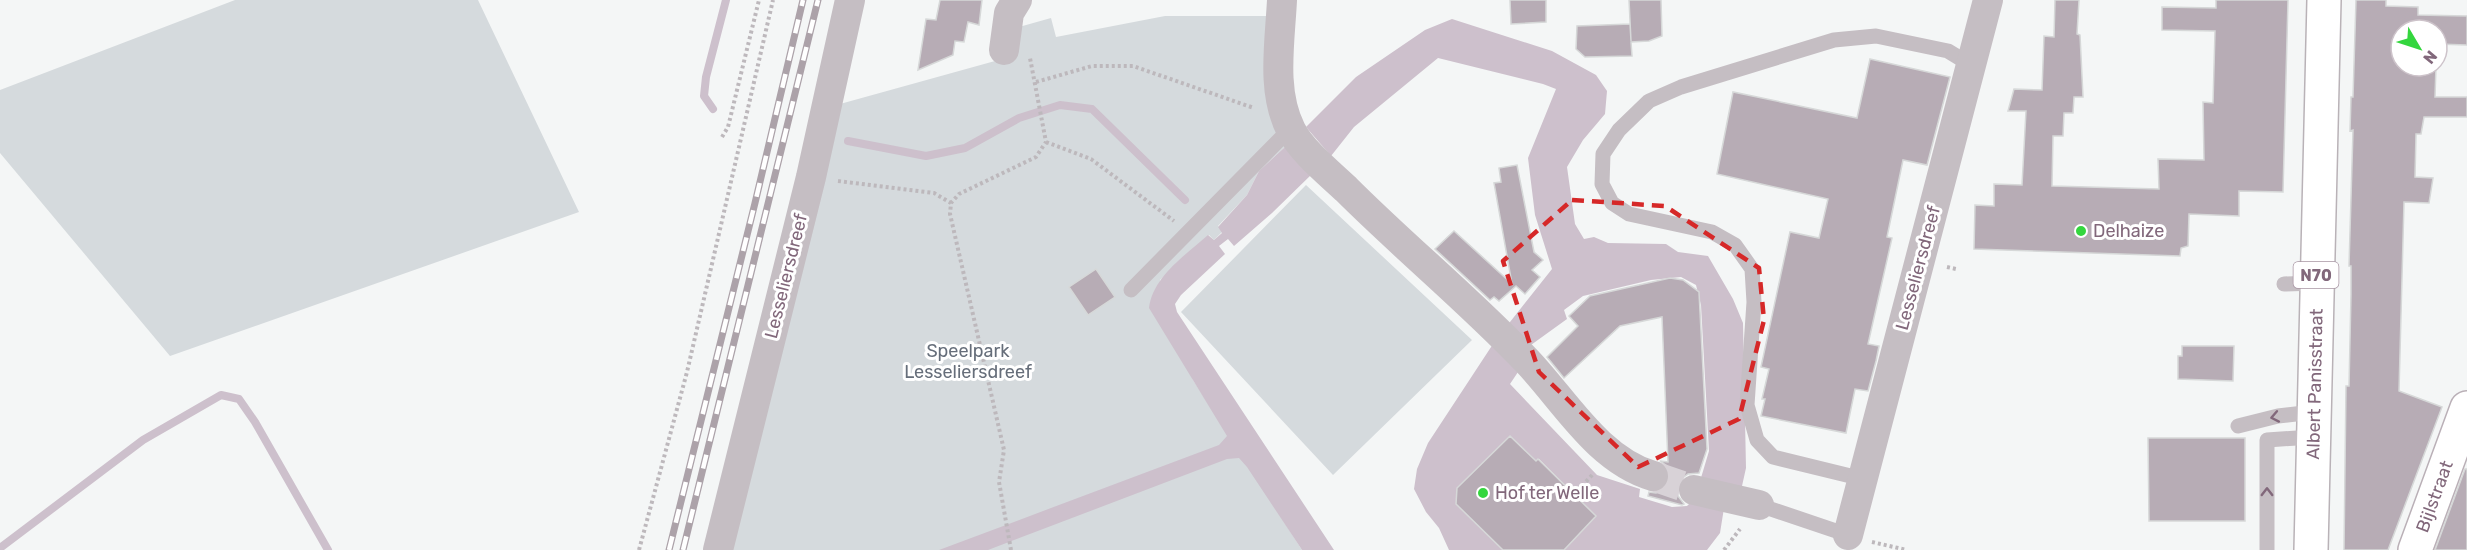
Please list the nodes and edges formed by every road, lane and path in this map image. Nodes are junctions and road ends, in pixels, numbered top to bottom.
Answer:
1 (759, 0) edge
2 (773, 0) edge
3 (850, 0) edge
4 (1282, 0) edge
5 (1988, 0) edge
6 (2324, 0) edge
7 (1017, 1) edge
8 (1004, 50) dead end
9 (1971, 65) junction
10 (1036, 82) dead end
11 (1038, 92) dead end
12 (1288, 124) junction
13 (722, 137) dead end
14 (1046, 142) junction
15 (811, 177) junction
16 (951, 203) junction
17 (1189, 230) junction
18 (1131, 290) dead end
19 (2467, 408) edge
20 (2312, 424) junction
21 (2238, 426) dead end
22 (1653, 476) tunnel mouth
23 (1863, 479) junction
24 (1695, 490) tunnel mouth
25 (1748, 502) joint
26 (1848, 536) joint
27 (639, 550) edge
28 (718, 550) edge
29 (1011, 550) edge
30 (2267, 550) edge
31 (2311, 550) edge
32 (2415, 550) edge

1 - 13 path
2 - 27 path
3 - 15 street, Lesseliersdreef
4 - 12 street
5 - 9 street, Lesseliersdreef
6 - 20 main road, Albert Panisstraat / N70
7 - 8 street
9 - 23 street, Lesseliersdreef
9 - 23 lane
10 - 12 path
11 - 14 path
12 - 17 lane
12 - 22 street
14 - 16 path
14 - 17 path
15 - 16 path
15 - 28 street, Lesseliersdreef
16 - 29 path
17 - 18 lane
19 - 32 main road, Bijlstraat
20 -> 21 lane
30 -> 20 lane
20 - 31 main road, Albert Panisstraat / N70
23 - 26 street, Lesseliersdreef
24 - 25 street
25 - 26 lane

